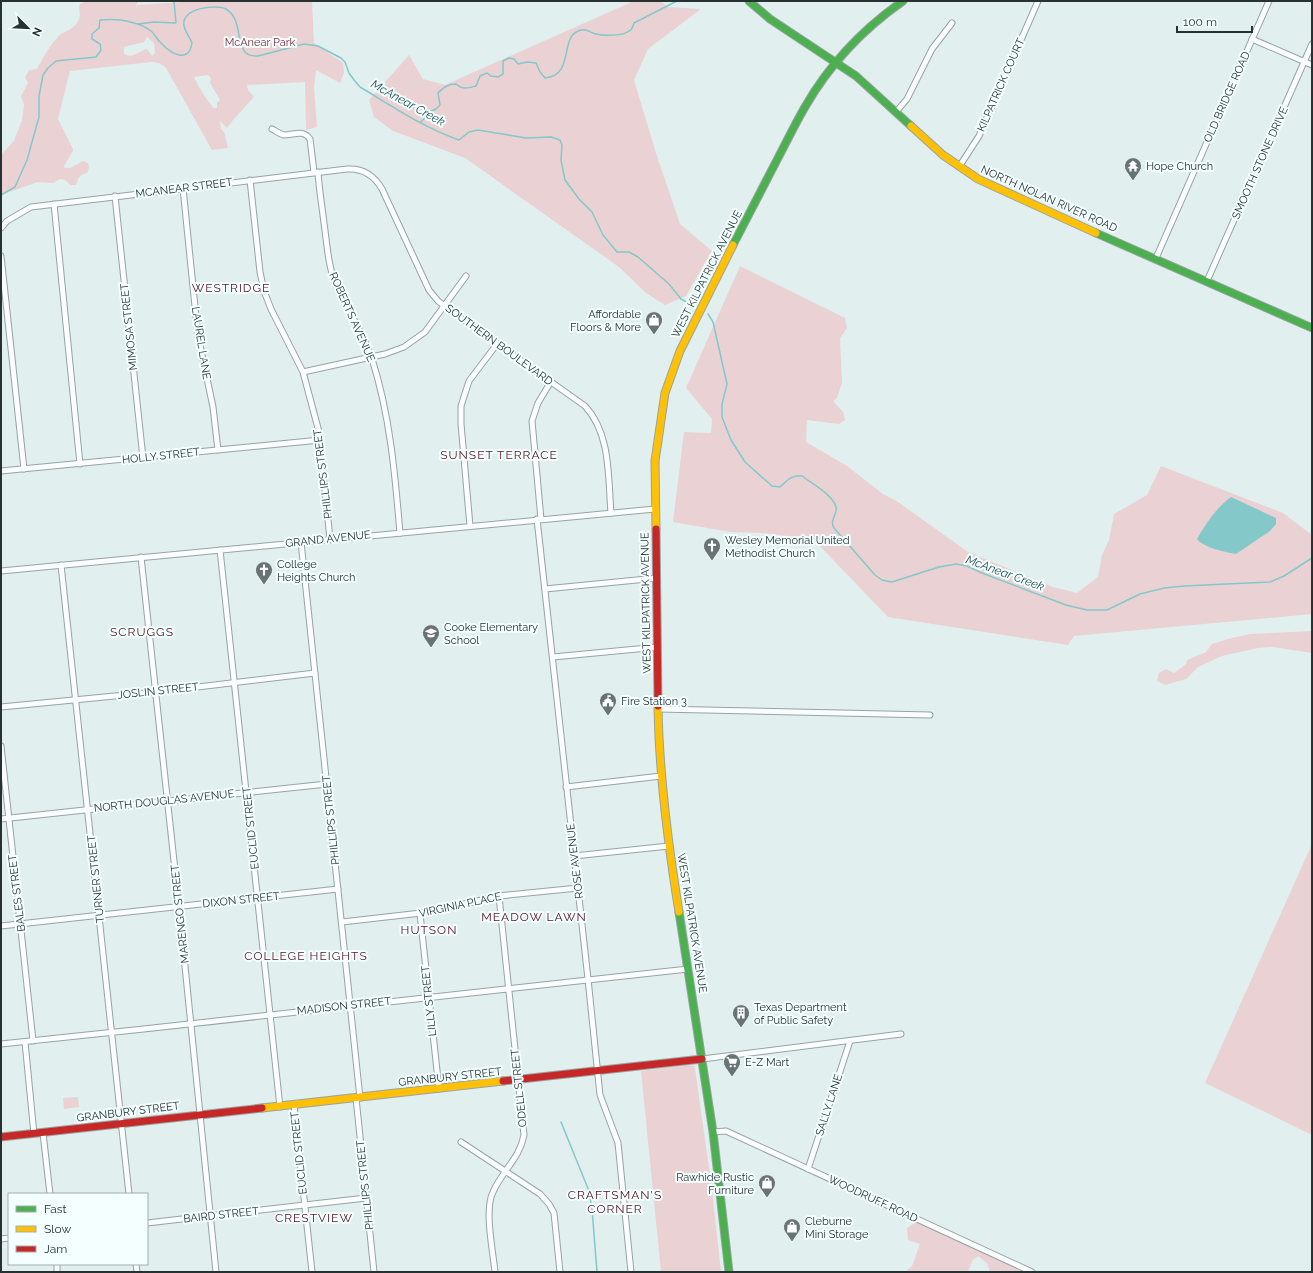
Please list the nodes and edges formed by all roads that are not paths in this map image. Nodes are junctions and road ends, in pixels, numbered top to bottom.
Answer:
1 (749, 1) edge
2 (903, 1) edge
3 (1038, 1) edge
4 (1269, 1) edge
5 (952, 23) dead end
6 (1252, 39) junction
7 (1312, 44) edge
8 (1305, 61) junction
9 (836, 62) junction
10 (1312, 64) edge
11 (896, 112) junction
12 (272, 130) dead end
13 (959, 167) junction
14 (316, 172) junction
15 (372, 176) joint
16 (250, 180) junction
17 (183, 188) junction
18 (115, 196) junction
19 (54, 204) junction
20 (1, 228) edge
21 (1, 256) edge
22 (1156, 258) junction
23 (466, 276) dead end
24 (1207, 281) junction
25 (444, 306) junction
26 (1312, 328) edge
27 (497, 344) junction
28 (372, 357) junction
29 (303, 372) junction
30 (550, 383) junction
31 (320, 440) junction
32 (218, 450) junction
33 (143, 458) junction
34 (80, 464) junction
35 (24, 469) junction
36 (1, 471) edge
37 (655, 509) junction
38 (611, 513) junction
39 (539, 519) junction
40 (470, 526) junction
41 (400, 532) junction
42 (330, 539) junction
43 (300, 542) junction
44 (220, 550) junction
45 (141, 557) junction
46 (62, 565) junction
47 (1, 571) edge
48 (657, 578) junction
49 (545, 589) junction
50 (658, 647) junction
51 (553, 657) junction
52 (315, 673) junction
53 (235, 682) junction
54 (156, 692) junction
55 (76, 700) junction
56 (1, 707) edge
57 (658, 709) junction
58 (930, 715) dead end
59 (1, 746) edge
60 (661, 776) junction
61 (327, 784) junction
62 (566, 787) junction
63 (247, 792) junction
64 (168, 801) junction
65 (88, 810) junction
66 (8, 818) junction
67 (1, 819) edge
68 (669, 846) junction
69 (574, 856) junction
70 (578, 888) junction
71 (338, 889) junction
72 (499, 896) junction
73 (258, 898) junction
74 (179, 907) junction
75 (420, 914) junction
76 (100, 916) junction
77 (342, 922) junction
78 (21, 924) junction
79 (1, 926) edge
80 (688, 969) junction
81 (588, 979) junction
82 (509, 988) junction
83 (428, 997) junction
84 (351, 1006) junction
85 (271, 1014) junction
86 (191, 1023) junction
87 (112, 1033) junction
88 (902, 1034) dead end
89 (33, 1041) junction
90 (850, 1041) junction
91 (25, 1042) junction
92 (1, 1044) edge
93 (702, 1059) junction
94 (597, 1071) junction
95 (518, 1080) junction
96 (439, 1089) junction
97 (358, 1098) junction
98 (294, 1105) junction
99 (280, 1107) junction
100 (200, 1115) junction
101 (122, 1124) junction
102 (713, 1132) junction
103 (43, 1133) junction
104 (34, 1134) junction
105 (1, 1137) edge
106 (461, 1142) dead end
107 (808, 1169) junction
108 (506, 1172) junction
109 (50, 1193) edge
110 (129, 1193) edge
111 (366, 1198) junction
112 (304, 1205) junction
113 (210, 1216) junction
114 (148, 1223) edge
115 (216, 1272) edge
116 (312, 1272) edge
117 (374, 1272) edge
118 (495, 1272) edge
119 (560, 1272) edge
120 (631, 1272) edge
121 (729, 1272) edge
122 (1032, 1272) edge

1 - 9 main road, NORTH NOLAN RIVER ROAD
2 - 9 main road, WEST KILPATRICK AVENUE
3 - 13 street, KILPATRICK COURT
4 - 6 street, OLD BRIDGE ROAD
5 - 11 street
6 - 8 street
6 - 22 street, OLD BRIDGE ROAD
7 - 8 street, SMOOTH STONE DRIVE
8 - 10 street
8 - 24 street, SMOOTH STONE DRIVE
9 - 11 main road, NORTH NOLAN RIVER ROAD
9 - 37 main road, WEST KILPATRICK AVENUE
11 - 13 main road, NORTH NOLAN RIVER ROAD
12 - 14 street, ROBERTS AVENUE
13 - 22 main road, NORTH NOLAN RIVER ROAD
14 - 15 street, MCANEAR STREET
14 - 16 street, MCANEAR STREET
14 - 28 street, ROBERTS AVENUE
15 - 25 street, SOUTHERN BOULEVARD
16 - 17 street, MCANEAR STREET
16 - 29 street, PHILLIPS STREET
17 - 18 street, MCANEAR STREET
17 - 32 street, LAUREL LANE
18 - 19 street, MCANEAR STREET
18 - 33 street, MIMOSA STREET
19 - 20 street, MCANEAR STREET
19 - 34 street
21 - 35 street
22 - 24 main road, NORTH NOLAN RIVER ROAD
23 - 25 street
24 - 26 main road, NORTH NOLAN RIVER ROAD
25 - 27 street, SOUTHERN BOULEVARD
25 - 28 street
27 - 30 street, SOUTHERN BOULEVARD
27 - 40 street
28 - 29 street
28 - 41 street, ROBERTS AVENUE
29 - 31 street, PHILLIPS STREET
30 - 38 street, SOUTHERN BOULEVARD
30 - 39 street, ROSE AVENUE
31 - 32 street, HOLLY STREET
31 - 42 street, PHILLIPS STREET
32 - 33 street, HOLLY STREET
33 - 34 street, HOLLY STREET
34 - 35 street, HOLLY STREET
35 - 36 street, HOLLY STREET
37 - 38 street, GRAND AVENUE
37 - 48 main road, WEST KILPATRICK AVENUE
38 - 39 street, GRAND AVENUE
39 - 40 street, GRAND AVENUE
39 - 49 street, ROSE AVENUE
40 - 41 street, GRAND AVENUE
41 - 42 street, GRAND AVENUE
42 - 43 street, GRAND AVENUE
43 - 44 street, GRAND AVENUE
43 - 52 street, PHILLIPS STREET
44 - 45 street, GRAND AVENUE
44 - 53 street, EUCLID STREET
45 - 46 street, GRAND AVENUE
45 - 54 street, MARENGO STREET
46 - 47 street, GRAND AVENUE
46 - 55 street, TURNER STREET
48 - 49 street
48 - 50 main road, WEST KILPATRICK AVENUE
49 - 51 street, ROSE AVENUE
50 - 51 street
50 - 57 main road, WEST KILPATRICK AVENUE
51 - 62 street, ROSE AVENUE
52 - 53 street, JOSLIN STREET
52 - 61 street, PHILLIPS STREET
53 - 54 street, JOSLIN STREET
53 - 63 street, EUCLID STREET
54 - 55 street, JOSLIN STREET
54 - 64 street, MARENGO STREET
55 - 56 street, JOSLIN STREET
55 - 65 street, TURNER STREET
57 - 58 street
57 - 60 main road, WEST KILPATRICK AVENUE
59 - 66 street, BALES STREET
60 - 62 street
60 - 68 main road, WEST KILPATRICK AVENUE
61 - 63 street, NORTH DOUGLAS AVENUE
61 - 71 street, PHILLIPS STREET
62 - 69 street, ROSE AVENUE
63 - 64 street, NORTH DOUGLAS AVENUE
63 - 73 street, EUCLID STREET
64 - 65 street, NORTH DOUGLAS AVENUE
64 - 74 street, MARENGO STREET
65 - 66 street, NORTH DOUGLAS AVENUE
65 - 76 street, TURNER STREET
66 - 67 street, NORTH DOUGLAS AVENUE
66 - 78 street, BALES STREET
68 - 69 street
68 - 80 main road, WEST KILPATRICK AVENUE
69 - 70 street, ROSE AVENUE
70 - 72 street, VIRGINIA PLACE
70 - 81 street, ROSE AVENUE
71 - 73 street, DIXON STREET
71 - 77 street, PHILLIPS STREET
72 - 75 street, VIRGINIA PLACE
72 - 82 street, ODELL STREET
73 - 74 street, DIXON STREET
73 - 85 street, EUCLID STREET
74 - 76 street, DIXON STREET
74 - 86 street, MARENGO STREET
75 - 77 street, VIRGINIA PLACE
75 - 83 street, LILLY STREET
76 - 78 street, DIXON STREET
76 - 87 street, TURNER STREET
77 - 84 street, PHILLIPS STREET
78 - 79 street, DIXON STREET
78 - 89 street, BALES STREET
80 - 81 street, MADISON STREET
80 - 93 main road, WEST KILPATRICK AVENUE
81 - 82 street, MADISON STREET
81 - 94 street, ROSE AVENUE
82 - 83 street, MADISON STREET
82 - 95 street, ODELL STREET
83 - 84 street, MADISON STREET
83 - 96 street, LILLY STREET
84 - 85 street, MADISON STREET
84 - 97 street, PHILLIPS STREET
85 - 86 street, MADISON STREET
85 - 99 street, EUCLID STREET
86 - 87 street, MADISON STREET
86 - 100 street, MARENGO STREET
87 - 89 street, MADISON STREET
87 - 101 street, TURNER STREET
88 - 90 street, GRANBURY STREET
89 - 91 street, MADISON STREET
90 - 93 street, GRANBURY STREET
90 - 107 street, SALLY LANE
91 - 92 street, MADISON STREET
91 - 104 street
93 - 94 main road, GRANBURY STREET
93 - 102 main road, WEST KILPATRICK AVENUE
94 - 95 main road, GRANBURY STREET
94 - 120 street, ROSE AVENUE
95 - 96 main road, GRANBURY STREET
95 - 108 street, ODELL STREET
96 - 97 main road, GRANBURY STREET
97 - 98 main road, GRANBURY STREET
97 - 111 street, PHILLIPS STREET
98 - 99 main road, GRANBURY STREET
98 - 112 street, EUCLID STREET
99 - 100 main road, GRANBURY STREET
100 - 101 main road, GRANBURY STREET
100 - 113 street, MARENGO STREET
101 - 103 main road, GRANBURY STREET
101 - 110 street, TURNER STREET
102 - 107 street, WOODRUFF ROAD
102 - 121 main road, WEST KILPATRICK AVENUE
103 - 104 main road, GRANBURY STREET
103 - 109 street
104 - 105 main road, GRANBURY STREET
106 - 108 street
107 - 122 street, WOODRUFF ROAD
108 - 118 street, ODELL STREET
108 - 119 street
111 - 112 street, BAIRD STREET
111 - 117 street, PHILLIPS STREET
112 - 113 street, BAIRD STREET
112 - 116 street, EUCLID STREET
113 - 114 street, BAIRD STREET
113 - 115 street, MARENGO STREET

